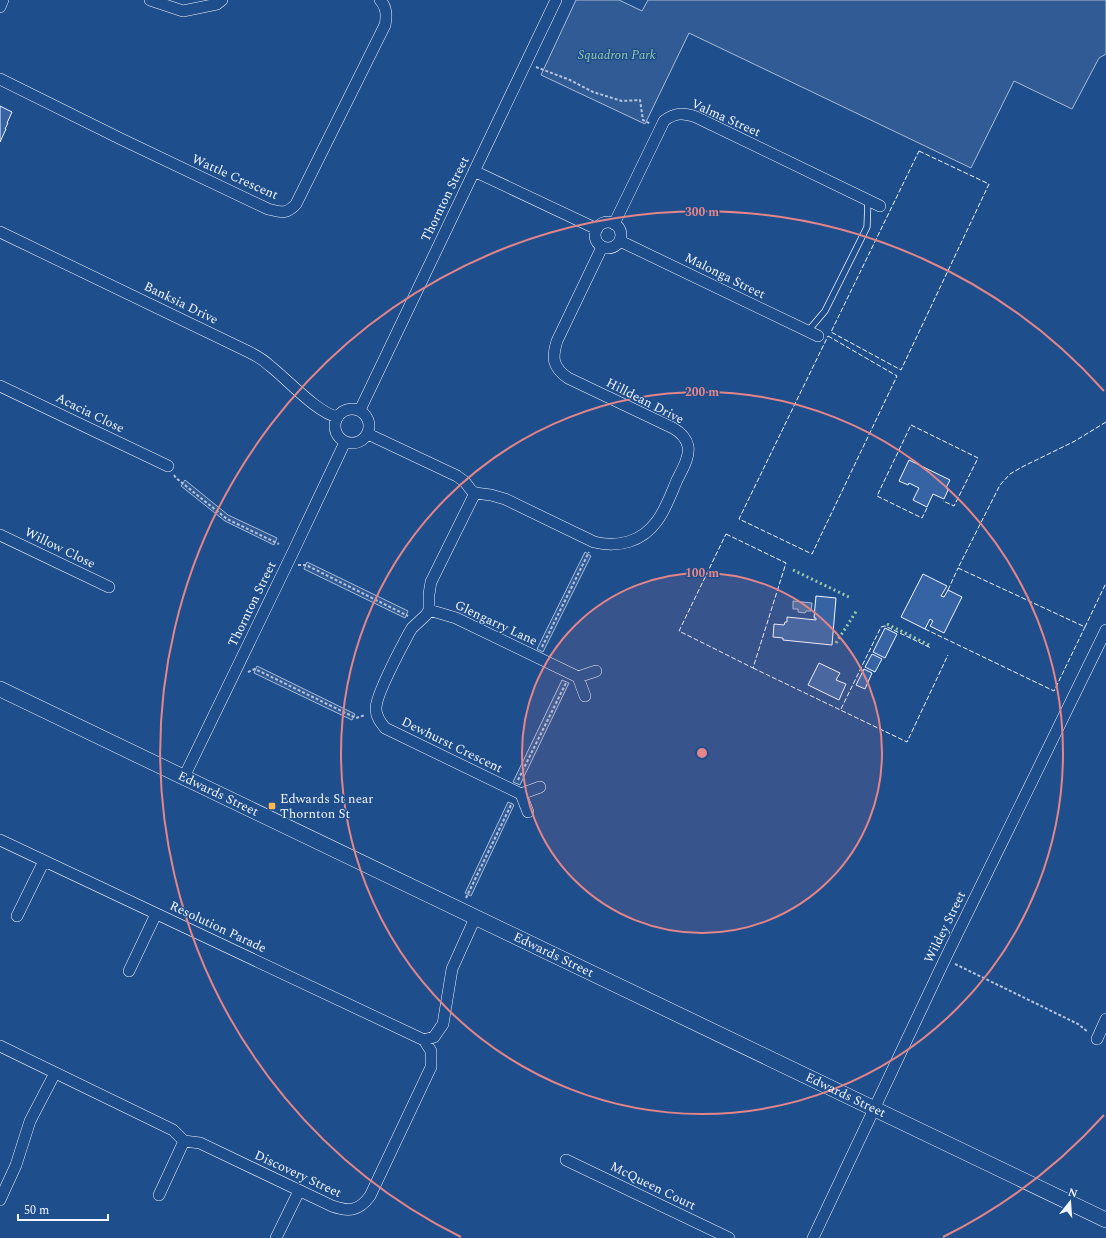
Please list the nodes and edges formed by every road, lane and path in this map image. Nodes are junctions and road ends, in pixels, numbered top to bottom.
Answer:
1 (3, 0) edge
2 (150, 0) edge
3 (222, 0) edge
4 (380, 0) edge
5 (556, 0) edge
6 (0, 7) edge
7 (526, 62) junction
8 (0, 79) edge
9 (660, 128) junction
10 (474, 171) junction
11 (868, 200) junction
12 (880, 206) dead end
13 (614, 224) junction
14 (597, 229) junction
15 (0, 232) edge
16 (620, 241) junction
17 (602, 247) junction
18 (813, 334) joint
19 (0, 386) edge
20 (360, 410) junction
21 (338, 417) junction
22 (368, 434) junction
23 (345, 442) junction
24 (168, 466) joint
25 (475, 493) junction
26 (0, 535) edge
27 (594, 542) junction
28 (279, 544) dead end
29 (288, 561) junction
30 (109, 587) dead end
31 (429, 610) junction
32 (417, 623) junction
33 (1106, 630) edge
34 (537, 657) junction
35 (236, 670) junction
36 (596, 671) dead end
37 (578, 677) junction
38 (0, 689) edge
39 (585, 696) dead end
40 (376, 712) junction
41 (184, 777) junction
42 (540, 787) dead end
43 (522, 794) junction
44 (528, 812) dead end
45 (0, 840) edge
46 (44, 861) junction
47 (156, 914) junction
48 (17, 916) dead end
49 (475, 918) junction
50 (945, 959) junction
51 (129, 971) dead end
52 (1106, 1019) edge
53 (1096, 1039) joint
54 (424, 1040) junction
55 (0, 1046) edge
56 (55, 1073) junction
57 (874, 1109) junction
58 (184, 1141) junction
59 (566, 1160) dead end
60 (299, 1190) junction
61 (159, 1195) dead end
62 (0, 1200) edge
63 (1106, 1220) edge
64 (276, 1238) edge
65 (729, 1238) edge
66 (813, 1238) edge

1 - 6 street
2 - 3 street
4 - 8 street, Wattle Crescent
5 - 7 street, Thornton Street
7 - 9 path
7 - 10 street, Thornton Street
9 - 11 street, Valma Street
9 - 13 street, Valma Street
10 - 14 street
10 - 20 street, Thornton Street
11 - 12 street, Valma Street
11 - 18 lane
13 - 14 street
13 - 16 street
14 - 17 street
15 - 21 street, Banksia Drive
16 - 17 street
16 - 18 street, Malonga Street
17 - 27 street, Hilldean Drive
19 - 24 street, Acacia Close
20 - 21 street
20 - 22 street
21 - 23 street
22 - 23 street
22 - 25 street
23 - 29 street, Thornton Street
24 - 28 path
25 - 27 street, Hilldean Drive
25 - 31 street
26 - 30 street, Willow Close
27 - 34 path
29 - 32 path
29 - 35 street, Thornton Street
31 - 32 street
31 - 34 street, Glengarry Lane
32 - 40 street
33 - 50 street, Wildey Street
34 - 37 street, Glengarry Lane
35 - 40 path
35 - 41 street, Thornton Street
36 - 37 street
37 - 39 street
38 - 41 main road, Edwards Street
40 - 43 street, Dewhurst Crescent
41 - 49 main road, Edwards Street
42 - 43 street
43 - 44 street
45 - 46 street, Resolution Parade
46 - 47 street, Resolution Parade
46 - 48 street
47 - 51 street
47 - 54 street, Resolution Parade
49 - 54 street
49 - 57 main road, Edwards Street
50 - 53 path
50 - 57 street, Wildey Street
52 - 53 street
54 - 60 street, Discovery Street
55 - 56 street
56 - 58 street
56 - 62 street
57 - 63 main road, Edwards Street
57 - 66 street, Wildey Street
58 - 60 street, Discovery Street
58 - 61 street
59 - 65 street, McQueen Court
60 - 64 street

